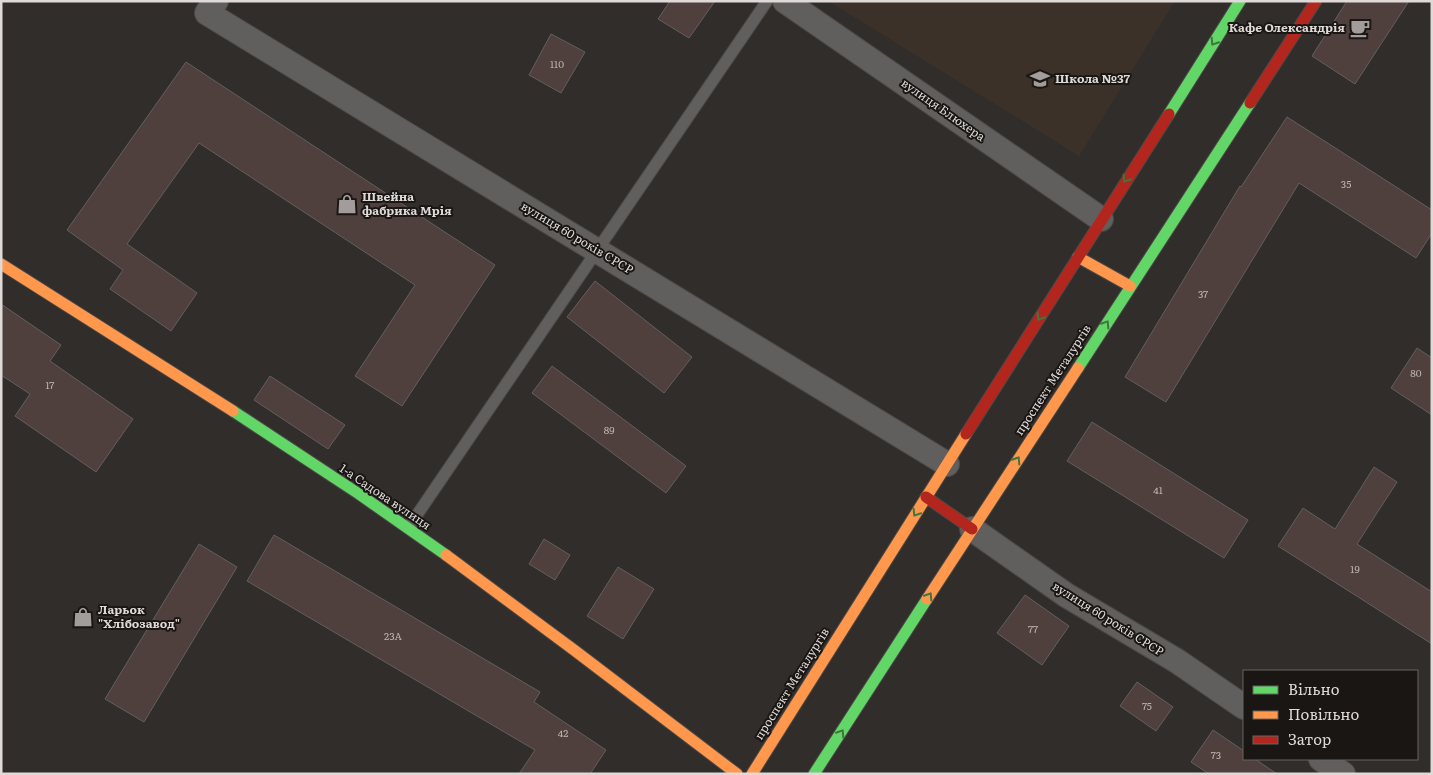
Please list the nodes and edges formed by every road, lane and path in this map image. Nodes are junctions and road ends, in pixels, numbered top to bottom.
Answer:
1 (767, 1) edge
2 (784, 1) edge
3 (1240, 1) edge
4 (1316, 1) edge
5 (212, 7) edge
6 (1101, 219) junction
7 (1078, 257) junction
8 (1, 264) edge
9 (1130, 286) junction
10 (947, 464) junction
11 (926, 497) junction
12 (408, 528) junction
13 (972, 529) junction
14 (1243, 706) edge
15 (1323, 760) edge
16 (737, 774) edge
17 (752, 774) edge
18 (814, 774) edge
19 (1344, 774) edge

1 - 12 lane
2 - 6 street, вулиця Блюхера
3 -> 6 street, проспект Металургів
4 - 9 street, проспект Металургів
5 - 10 street, вулиця 60 років СРСР
6 - 7 street, проспект Металургів
7 - 9 street
7 -> 10 street, проспект Металургів
8 - 12 street, 1-а Садова вулиця
13 -> 9 street, проспект Металургів
10 - 11 street, проспект Металургів
11 - 13 street
11 -> 17 street, проспект Металургів
12 - 16 street, 1-а Садова вулиця
13 - 14 street, вулиця 60 років СРСР
18 -> 13 street, проспект Металургів
15 - 19 street

